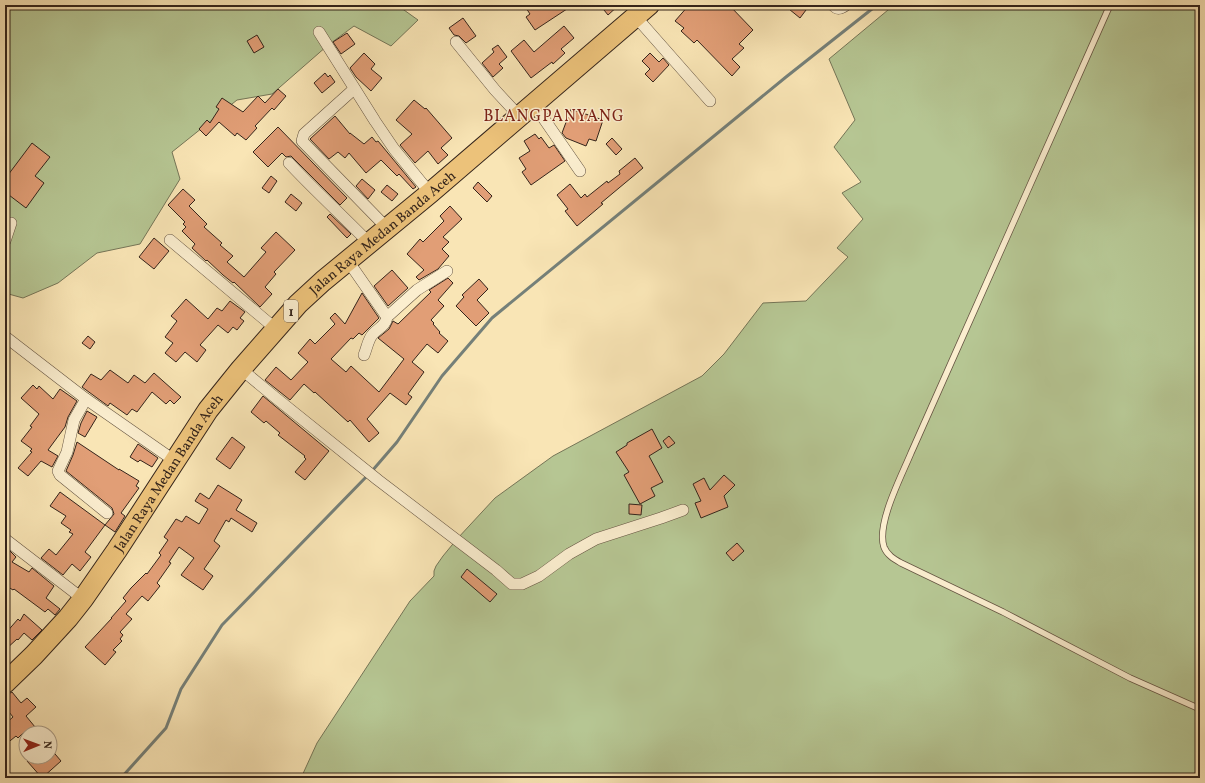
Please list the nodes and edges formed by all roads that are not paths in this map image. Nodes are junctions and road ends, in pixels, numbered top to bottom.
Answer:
1 (833, 5) edge
2 (846, 5) edge
3 (1110, 5) edge
4 (642, 11) edge
5 (319, 32) dead end
6 (456, 42) dead end
7 (354, 89) junction
8 (710, 101) dead end
9 (526, 110) junction
10 (289, 163) dead end
11 (580, 171) dead end
12 (430, 193) junction
13 (11, 223) dead end
14 (387, 228) junction
15 (170, 240) dead end
16 (5, 241) edge
17 (369, 243) junction
18 (348, 261) junction
19 (447, 272) dead end
20 (387, 318) junction
21 (276, 329) junction
22 (5, 338) edge
23 (364, 355) dead end
24 (241, 369) junction
25 (86, 399) junction
26 (175, 461) junction
27 (683, 510) dead end
28 (107, 513) dead end
29 (5, 539) edge
30 (83, 599) junction
31 (5, 683) edge
32 (1200, 709) edge

1 - 2 street
3 - 32 lane
4 - 8 street
4 - 9 highway, Jalan Raya Medan Banda Aceh / 1
5 - 7 street
6 - 9 street
7 - 12 street
7 - 14 street
9 - 11 street
9 - 12 highway, Jalan Raya Medan Banda Aceh / 1
10 - 17 street
12 - 14 highway, Jalan Raya Medan Banda Aceh / 1
13 - 16 street
14 - 17 highway, Jalan Raya Medan Banda Aceh / 1
15 - 21 street
17 - 18 highway, Jalan Raya Medan Banda Aceh / 1
18 - 20 street
18 - 21 highway, Jalan Raya Medan Banda Aceh / 1
19 - 20 street
20 - 23 street
21 - 24 highway, Jalan Raya Medan Banda Aceh / 1
22 - 25 street
24 - 26 highway, Jalan Raya Medan Banda Aceh / 1
24 - 27 street
25 - 26 street
25 - 28 street
26 - 30 highway, Jalan Raya Medan Banda Aceh / 1
29 - 30 street
30 - 31 highway, Jalan Raya Medan Banda Aceh / 1

